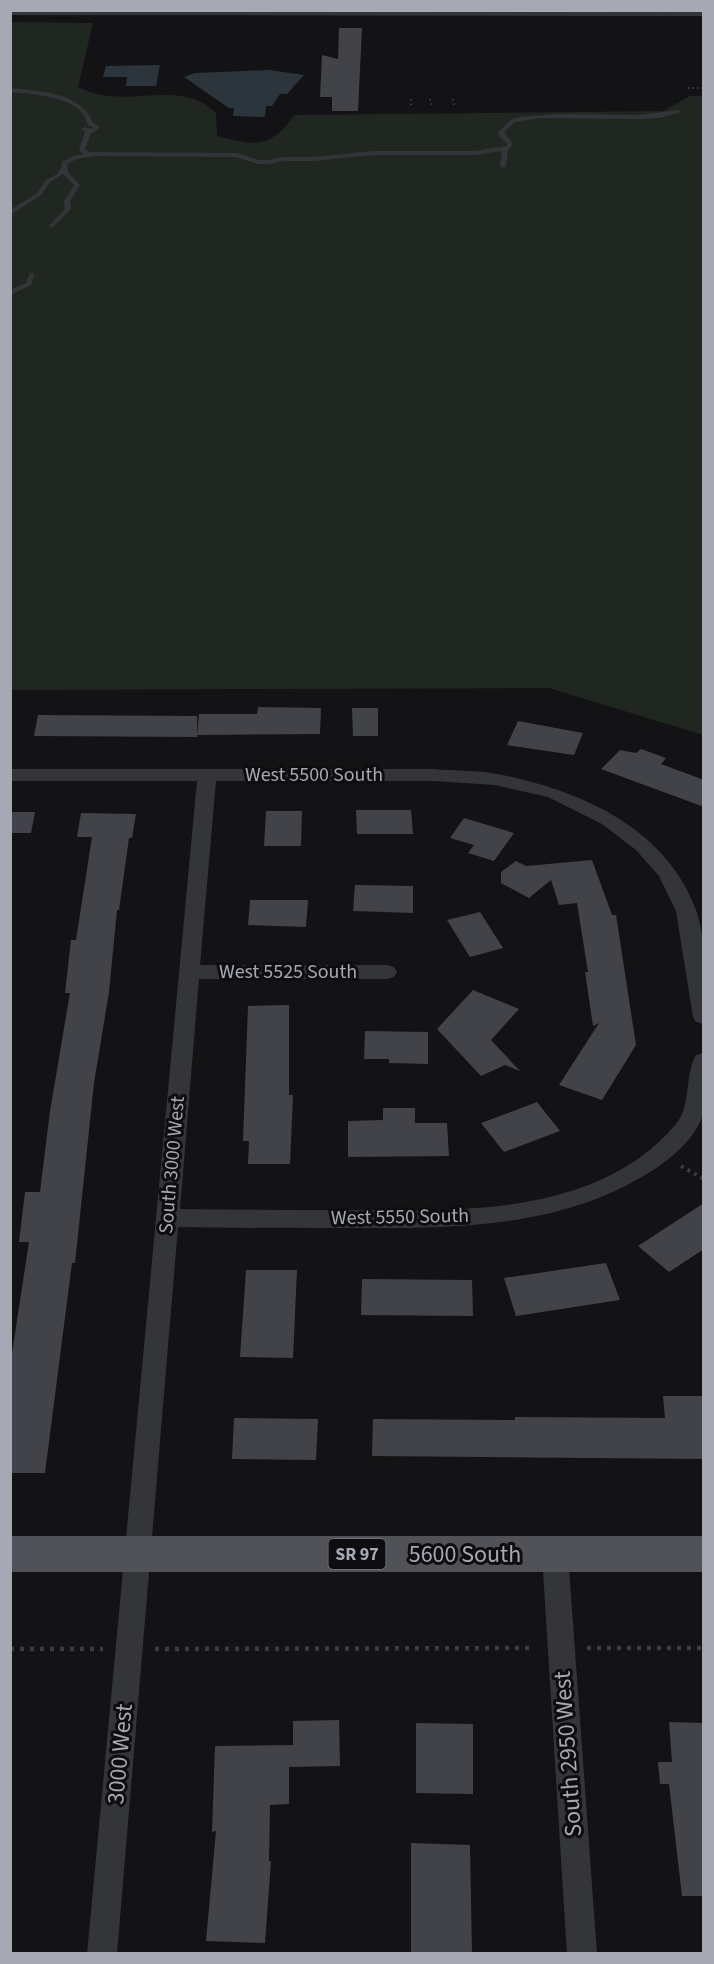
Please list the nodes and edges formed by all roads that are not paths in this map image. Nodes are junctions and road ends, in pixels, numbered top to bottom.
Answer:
1 (10, 11) edge
2 (130, 11) edge
3 (330, 11) edge
4 (522, 11) edge
5 (704, 12) edge
6 (10, 90) edge
7 (678, 112) dead end
8 (505, 149) junction
9 (82, 150) junction
10 (92, 154) junction
11 (75, 157) junction
12 (503, 166) dead end
13 (63, 173) junction
14 (10, 213) edge
15 (52, 226) dead end
16 (32, 274) dead end
17 (10, 293) edge
18 (10, 775) edge
19 (207, 775) junction
20 (189, 972) junction
21 (387, 972) dead end
22 (704, 1017) edge
23 (704, 1060) edge
24 (168, 1218) junction
25 (10, 1554) edge
26 (137, 1554) junction
27 (555, 1554) junction
28 (704, 1554) edge
29 (102, 1953) edge
30 (582, 1953) edge

1 - 2 street
2 - 3 street
3 - 4 street
4 - 5 street
6 - 9 lane
7 - 8 lane
8 - 10 lane
8 - 12 lane
9 - 10 lane
9 - 11 lane
10 - 11 lane
11 - 13 lane
13 - 14 lane
13 - 15 lane
16 - 17 lane
18 - 19 street, West 5500 South
19 - 20 street, South 3000 West
19 - 22 street, West 5500 South
20 - 21 street, West 5525 South
20 - 24 street, South 3000 West
23 - 24 street, West 5550 South
24 - 26 street, South 3000 West
25 - 26 main road, 5600 South / SR 97
26 - 27 main road, 5600 South / SR 97
26 - 29 street, 3000 West
27 - 28 main road, 5600 South / SR 97
27 - 30 street, South 2950 West

